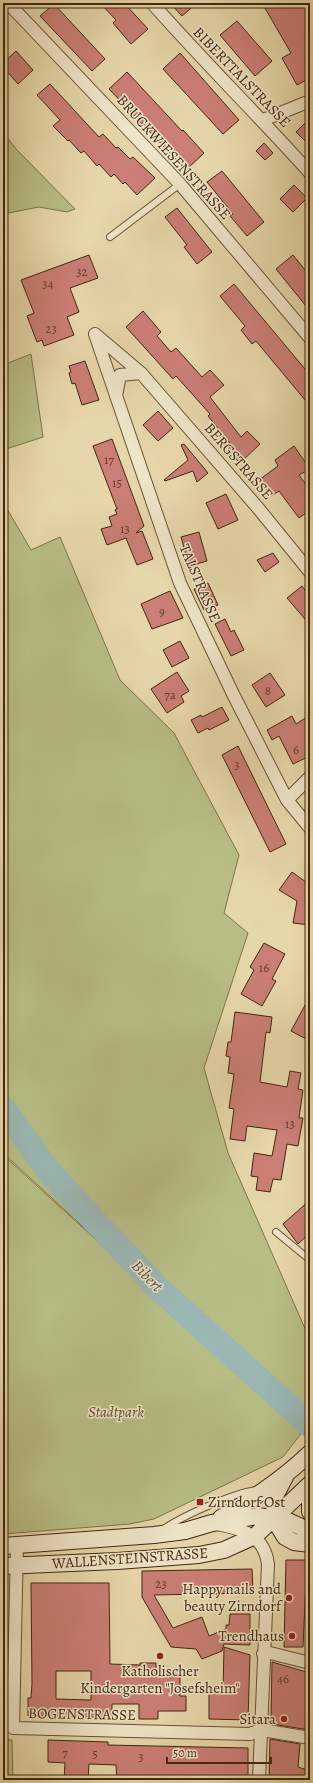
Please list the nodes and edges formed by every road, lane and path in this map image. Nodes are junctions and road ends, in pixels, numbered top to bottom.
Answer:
1 (8, 3) edge
2 (152, 3) edge
3 (310, 101) edge
4 (263, 120) junction
5 (310, 173) edge
6 (180, 184) junction
7 (110, 238) dead end
8 (95, 334) joint
9 (310, 338) edge
10 (141, 373) junction
11 (116, 397) junction
12 (310, 572) edge
13 (310, 777) edge
14 (287, 800) junction
15 (310, 828) edge
16 (276, 1232) dead end
17 (310, 1260) edge
18 (306, 1457) edge
19 (287, 1474) junction
20 (310, 1484) edge
21 (267, 1488) junction
22 (310, 1493) edge
23 (310, 1512) edge
24 (274, 1519) junction
25 (212, 1523) junction
26 (310, 1531) edge
27 (154, 1535) junction
28 (254, 1536) junction
29 (286, 1537) junction
30 (310, 1544) edge
31 (10, 1545) edge
32 (10, 1566) edge
33 (263, 1654) junction
34 (310, 1663) edge
35 (261, 1730) junction
36 (310, 1738) edge
37 (259, 1780) edge

1 - 6 street, BRUCKWIESENSTRASSE
2 - 4 street, BIBERTTALSTRASSE
3 - 4 street
4 - 5 street, BIBERTTALSTRASSE
6 - 7 lane
6 - 9 street, BRUCKWIESENSTRASSE
8 - 10 street, BERGSTRASSE
8 - 11 street, TALSTRASSE
10 - 11 street
10 - 12 street, BERGSTRASSE
11 - 14 street, TALSTRASSE
13 - 14 street
14 - 15 street, TALSTRASSE
16 - 17 lane
18 - 19 main road
19 - 21 main road, WALLENSTEINSTRASSE
19 - 24 main road
20 - 24 main road, WALLENSTEINSTRASSE
21 - 25 main road, WALLENSTEINSTRASSE
21 - 27 lane
22 - 23 main road
24 - 25 main road, WALLENSTEINSTRASSE
24 - 26 main road, WALLENSTEINSTRASSE
24 - 28 main road, WALLENSTEINSTRASSE
24 - 29 main road
25 - 27 main road, WALLENSTEINSTRASSE
25 - 28 street, WALLENSTEINSTRASSE
27 - 31 main road, WALLENSTEINSTRASSE
28 - 29 main road, WALLENSTEINSTRASSE
28 - 32 main road, WALLENSTEINSTRASSE
28 - 33 street
29 - 30 main road, WALLENSTEINSTRASSE
31 - 32 street, BOGENSTRASSE
32 - 35 street, BOGENSTRASSE
33 - 34 street
33 - 35 street
35 - 36 street
35 - 37 street

